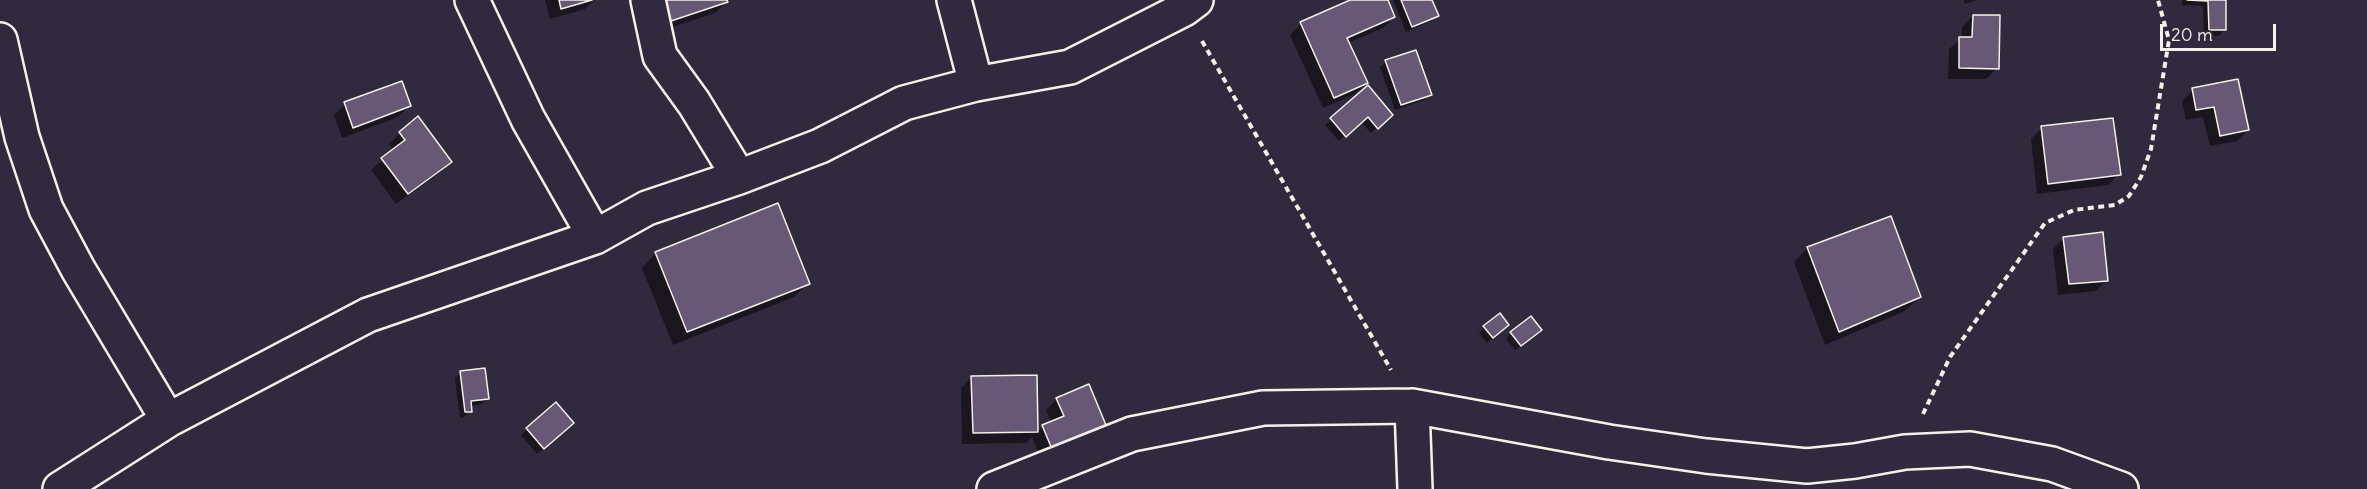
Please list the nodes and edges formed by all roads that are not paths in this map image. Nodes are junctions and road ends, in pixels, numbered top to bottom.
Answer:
1 (472, 0) edge
2 (648, 0) edge
3 (954, 0) edge
4 (1190, 5) edge
5 (0, 40) edge
6 (976, 84) junction
7 (739, 177) junction
8 (595, 237) junction
9 (1412, 406) junction
10 (168, 420) junction
11 (60, 489) edge
12 (994, 489) edge
13 (1415, 489) edge
14 (2121, 489) edge

1 - 8 street
2 - 7 street
3 - 6 street
4 - 6 street
5 - 10 street
6 - 7 street
7 - 8 street
8 - 10 street
9 - 12 street
9 - 13 street
9 - 14 street
10 - 11 street

